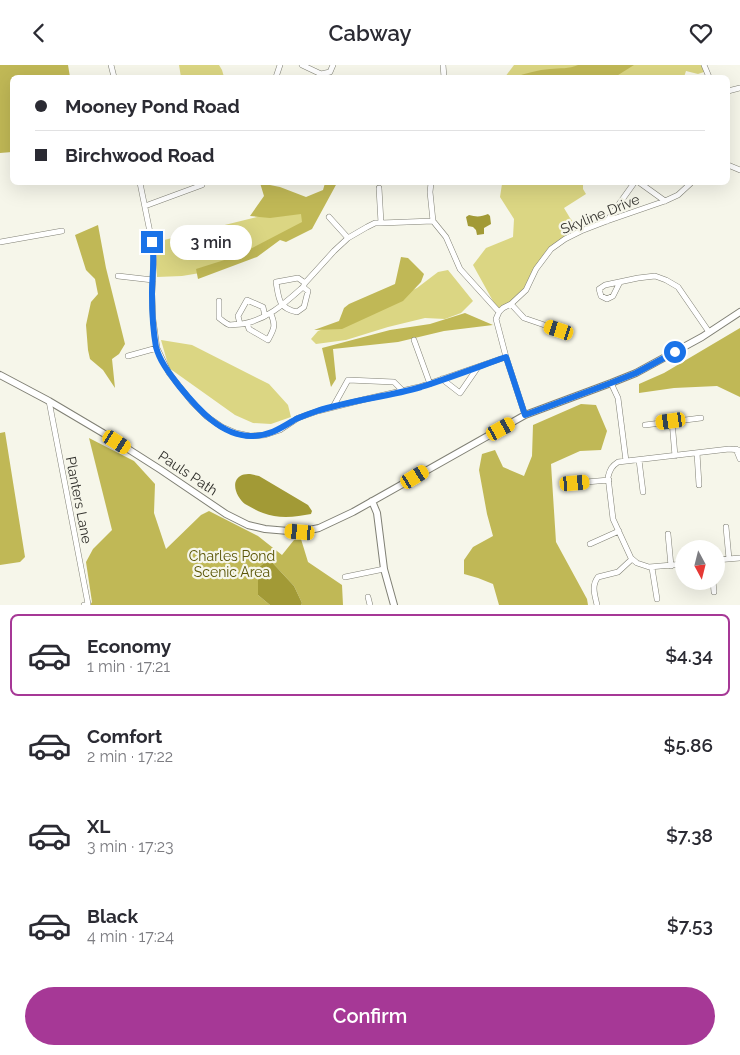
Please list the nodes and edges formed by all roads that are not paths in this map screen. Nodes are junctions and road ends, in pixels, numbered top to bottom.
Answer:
1 (302, 65) edge
2 (333, 65) edge
3 (320, 75) edge
4 (324, 75) edge
5 (140, 185) edge
6 (202, 185) dead end
7 (431, 185) edge
8 (633, 185) edge
9 (643, 185) edge
10 (689, 185) edge
11 (379, 189) dead end
12 (666, 201) junction
13 (145, 206) junction
14 (329, 217) dead end
15 (433, 221) junction
16 (607, 221) junction
17 (381, 223) junction
18 (62, 231) dead end
19 (348, 238) junction
20 (0, 242) edge
21 (118, 276) dead end
22 (153, 280) junction
23 (620, 282) dead end
24 (304, 285) junction
25 (219, 301) dead end
26 (511, 304) junction
27 (283, 305) junction
28 (499, 312) junction
29 (740, 312) edge
30 (268, 315) junction
31 (248, 323) junction
32 (240, 324) junction
33 (559, 330) dead end
34 (709, 332) junction
35 (414, 340) dead end
36 (157, 348) junction
37 (128, 356) dead end
38 (506, 357) junction
39 (479, 366) junction
40 (0, 376) edge
41 (442, 379) junction
42 (611, 383) junction
43 (430, 384) junction
44 (403, 391) junction
45 (48, 401) junction
46 (333, 407) junction
47 (525, 415) junction
48 (701, 418) dead end
49 (672, 421) junction
50 (645, 425) dead end
51 (738, 449) edge
52 (697, 453) junction
53 (676, 456) junction
54 (740, 459) edge
55 (639, 460) junction
56 (626, 461) junction
57 (609, 480) junction
58 (575, 483) dead end
59 (700, 485) dead end
60 (643, 492) dead end
61 (372, 501) junction
62 (726, 527) dead end
63 (619, 531) junction
64 (668, 535) dead end
65 (590, 544) dead end
66 (740, 558) edge
67 (632, 559) junction
68 (725, 559) edge
69 (730, 559) junction
70 (671, 565) junction
71 (675, 565) edge
72 (652, 568) junction
73 (384, 569) junction
74 (345, 577) dead end
75 (368, 597) dead end
76 (657, 599) dead end
77 (86, 604) edge
78 (370, 605) edge
79 (394, 605) edge
80 (597, 605) edge

1 - 3 street
2 - 4 street
5 - 13 street
6 - 13 street
7 - 15 street
8 - 16 street
9 - 12 street
10 - 12 street, Skyline Drive
11 - 17 street
12 - 16 street, Skyline Drive
13 - 22 street
14 - 19 street
15 - 17 street
15 - 28 street
16 - 26 street, Skyline Drive
17 - 19 street
18 - 20 street
19 - 24 street
21 - 22 street
22 - 36 street
23 - 34 street
24 - 27 street
24 - 27 street
24 - 27 street
25 - 32 street
26 - 28 street, Skyline Drive
26 - 33 street
27 - 30 street
28 - 38 street
29 - 34 street, Pauls Path
30 - 31 street
30 - 31 street
30 - 32 street
31 - 32 street
34 - 42 street, Pauls Path
35 - 43 street
36 - 37 street
36 - 46 street
38 - 39 street
38 - 47 street
39 - 41 street
39 - 41 street
40 - 45 street, Pauls Path
41 - 43 street
42 - 47 street, Pauls Path
42 - 56 street
43 - 44 street
44 - 46 street
44 - 46 street
45 - 61 street, Pauls Path
45 - 77 street, Planters Lane
47 - 61 street, Pauls Path
48 - 49 street
49 - 50 street
49 - 53 street
51 - 52 street
51 - 54 street
52 - 53 street
52 - 59 street
53 - 55 street
55 - 56 street
55 - 60 street
56 - 57 street
57 - 58 street
57 - 63 street
61 - 73 street
62 - 69 street
63 - 65 street
63 - 67 street
64 - 70 street
66 - 69 street
67 - 72 street
67 - 80 street
68 - 69 street
70 - 71 street
70 - 72 street
72 - 76 street
73 - 74 street
73 - 79 street
75 - 78 street

